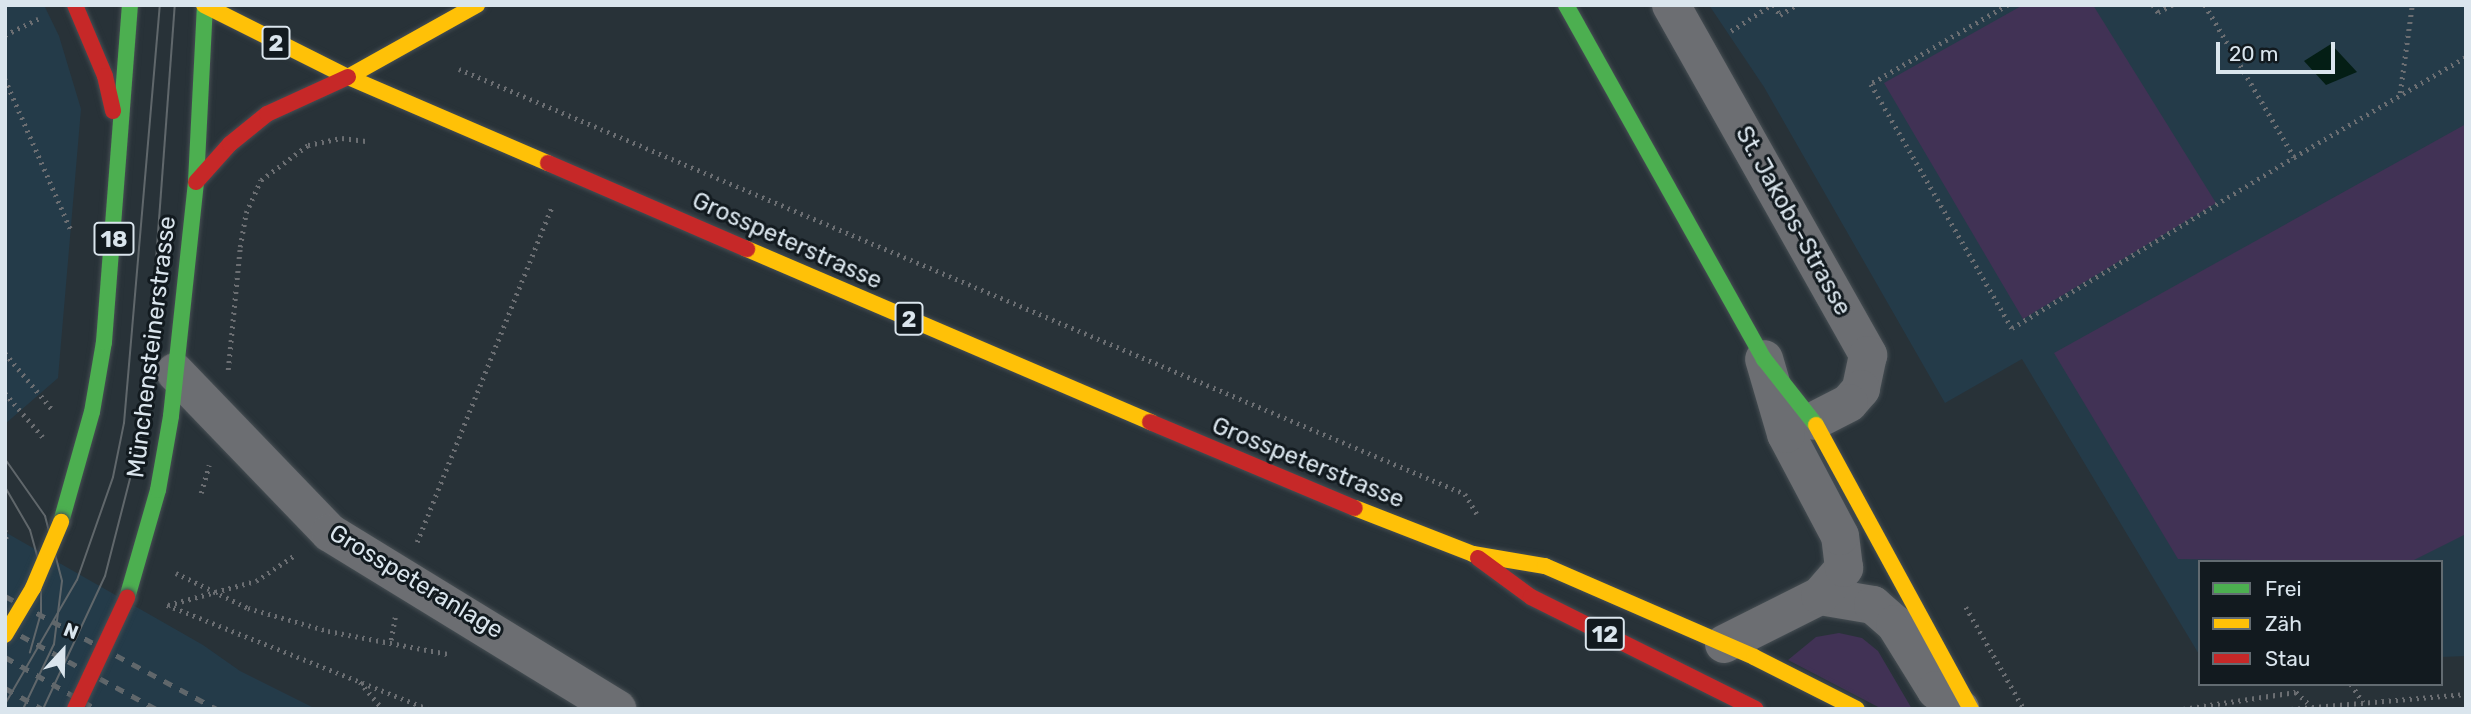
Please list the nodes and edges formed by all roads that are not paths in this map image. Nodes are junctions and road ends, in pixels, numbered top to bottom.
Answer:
1 (75, 5) edge
2 (131, 5) edge
3 (205, 5) edge
4 (477, 5) edge
5 (1566, 5) edge
6 (1671, 5) edge
7 (348, 77) junction
8 (118, 179) junction
9 (196, 182) junction
10 (1764, 359) junction
11 (175, 372) junction
12 (1814, 421) junction
13 (1473, 554) junction
14 (1820, 596) junction
15 (5, 635) edge
16 (1749, 642) junction
17 (1747, 707) edge
18 (75, 709) edge
19 (617, 709) edge
20 (1857, 709) edge
21 (1960, 709) edge
22 (1971, 709) edge

1 - 8 main road
2 - 8 main road, Münchensteinerstrasse / 18
3 - 7 main road, Grosspeterstrasse / 2
3 - 9 main road, Münchensteinerstrasse
4 - 7 main road
5 - 10 main road
6 - 12 street, St. Jakobs-Strasse
7 - 9 main road
7 - 13 main road, Grosspeterstrasse / 2
8 - 15 main road, Münchensteinerstrasse / 18, bridge
9 - 11 main road, Münchensteinerstrasse
10 - 12 main road
10 - 14 street
11 - 18 main road, Münchensteinerstrasse, bridge
11 - 19 street, Grosspeteranlage
12 - 22 main road
13 - 16 main road, Grosspeterstrasse / 2
13 - 17 main road, Grosspeterstrasse / 12
14 - 16 street
14 - 21 street
16 - 17 street
16 - 20 main road, Grosspeterstrasse / 2

